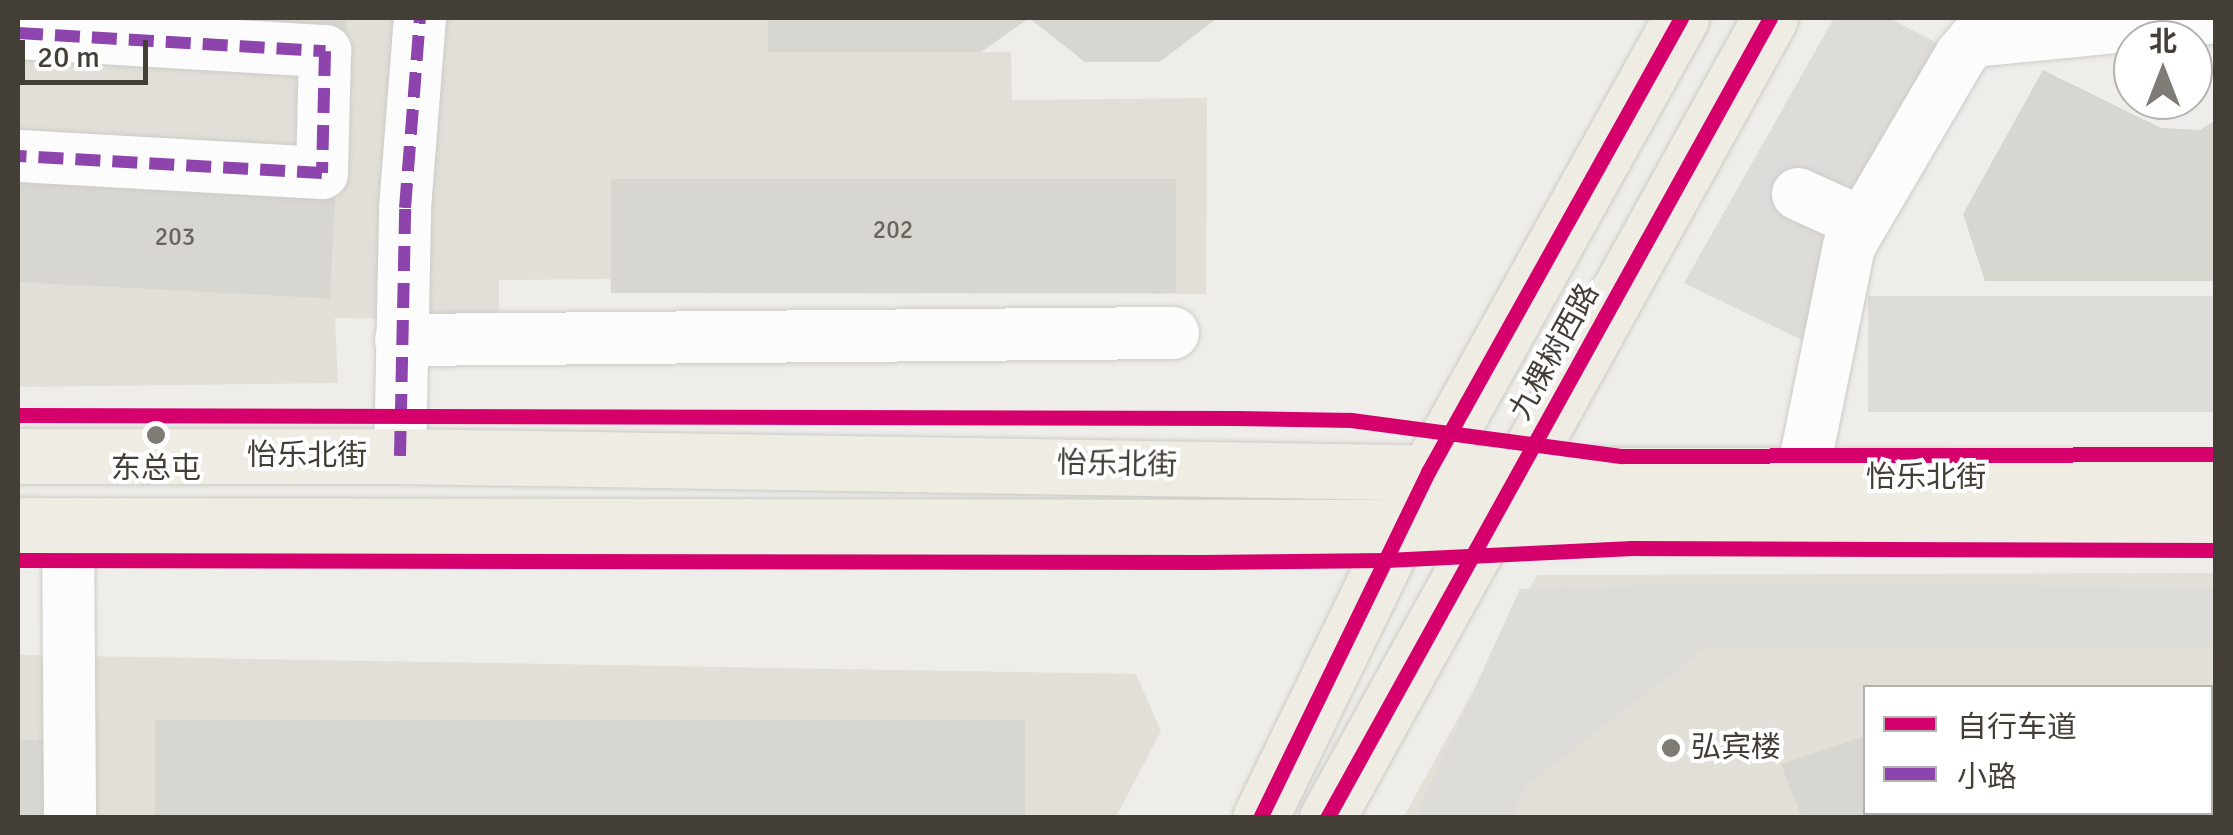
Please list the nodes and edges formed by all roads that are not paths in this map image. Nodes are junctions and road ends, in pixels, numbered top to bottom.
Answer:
1 (420, 18) edge
2 (1681, 18) edge
3 (1770, 18) edge
4 (2209, 18) edge
5 (1983, 29) edge
6 (18, 33) edge
7 (18, 156) edge
8 (1798, 194) dead end
9 (1862, 223) junction
10 (1172, 333) dead end
11 (402, 340) junction
12 (18, 456) edge
13 (400, 456) junction
14 (1428, 472) junction
15 (1516, 474) junction
16 (1802, 477) junction
17 (2216, 478) edge
18 (2216, 520) edge
19 (43, 525) edge
20 (1402, 526) junction
21 (1488, 527) junction
22 (70, 818) edge
23 (1260, 818) edge
24 (1327, 818) edge

1 - 11 street
2 - 14 main road, 九棵树西路
3 - 15 main road, 九棵树西路
4 - 5 street
5 - 9 street
6 - 7 street
8 - 9 street
9 - 16 street
10 - 11 street
11 - 13 street
12 - 13 main road, 怡乐北街
13 - 14 main road, 怡乐北街
14 - 15 main road, 怡乐北街
14 - 20 main road, 九棵树西路
15 - 16 main road, 怡乐北街
15 - 21 main road, 九棵树西路
16 - 17 main road, 怡乐北街
18 - 21 main road, 怡乐北街
19 - 20 main road, 怡乐北街
19 - 22 street
20 - 21 main road, 怡乐北街
20 - 23 main road, 九棵树西路
21 - 24 main road, 九棵树西路

